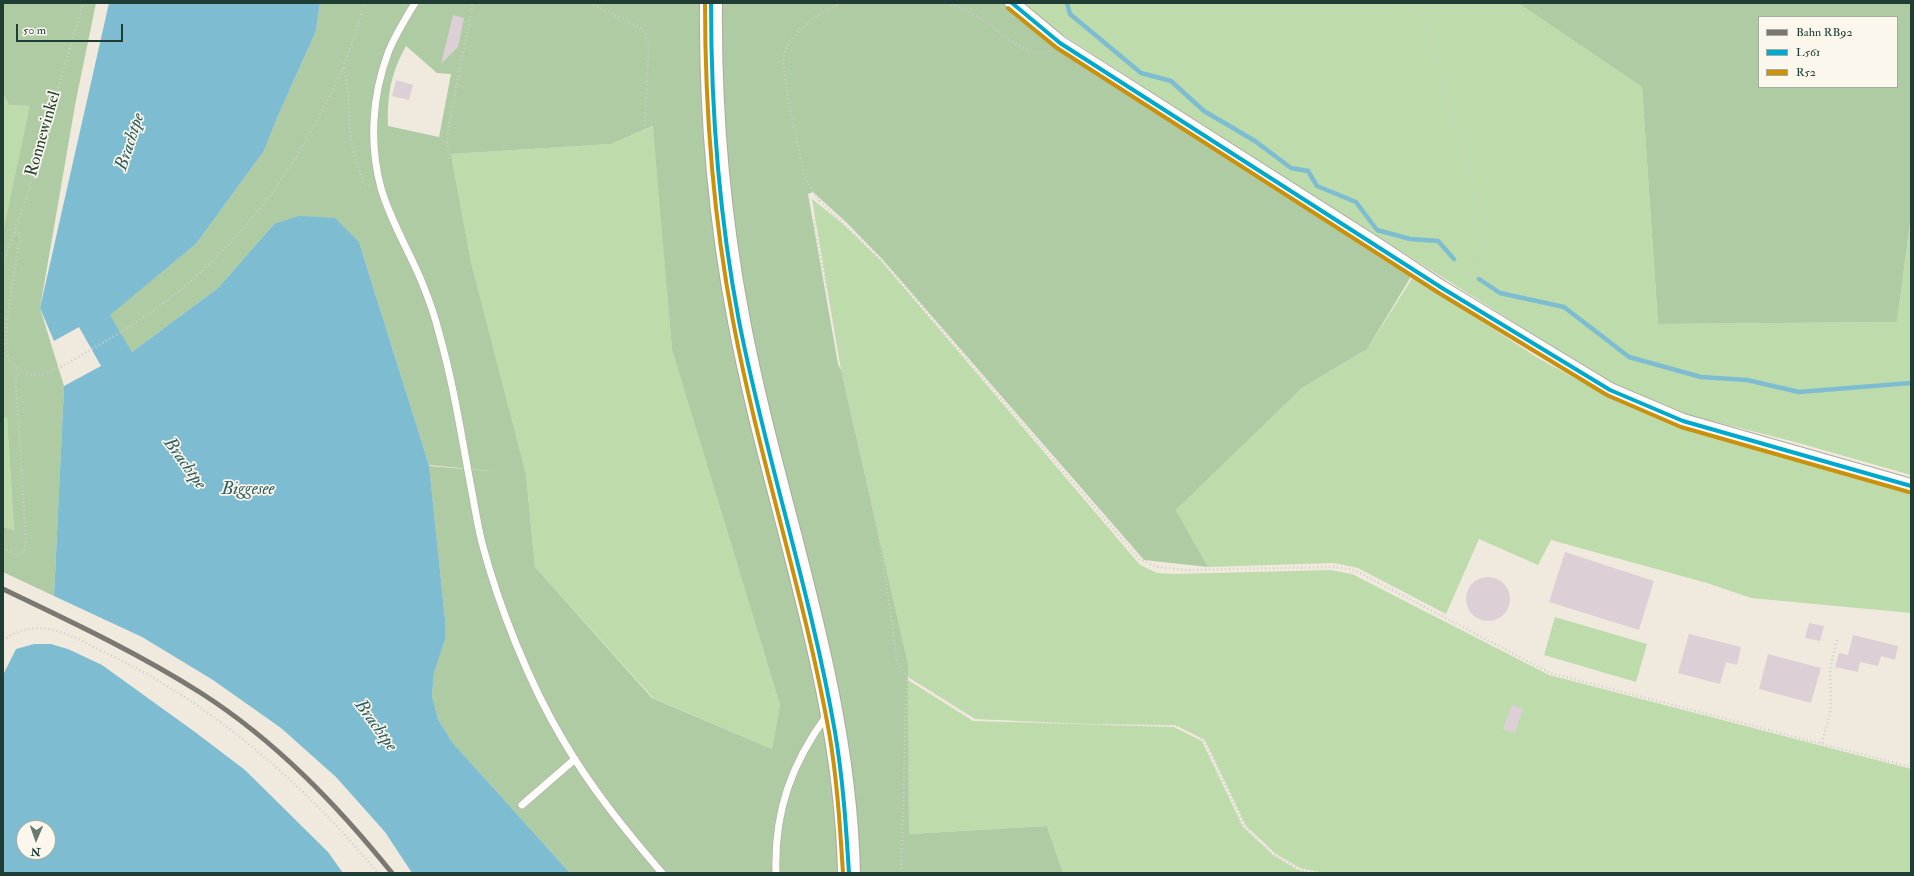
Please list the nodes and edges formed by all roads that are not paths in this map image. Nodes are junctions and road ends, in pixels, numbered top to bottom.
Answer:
1 (415, 3) edge
2 (711, 3) edge
3 (1012, 3) edge
4 (1911, 486) edge
5 (832, 709) junction
6 (575, 759) junction
7 (522, 805) dead end
8 (662, 873) edge
9 (776, 873) edge
10 (849, 873) edge

1 - 6 lane
2 - 5 main road
3 - 4 street
5 - 9 lane
5 - 10 main road
6 - 7 lane
6 - 8 lane

